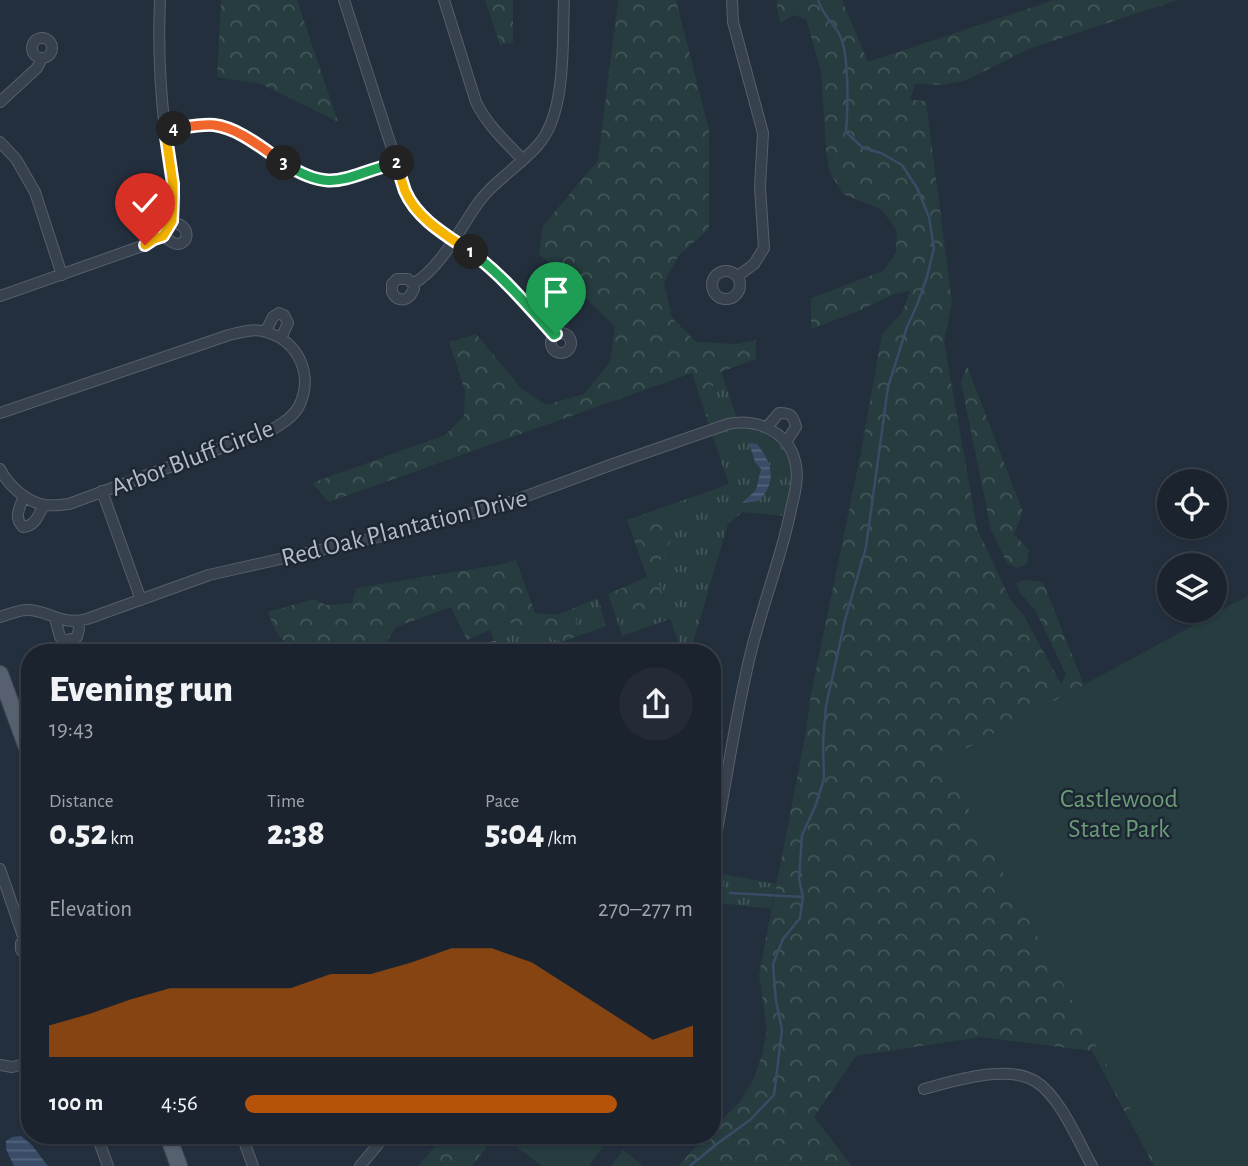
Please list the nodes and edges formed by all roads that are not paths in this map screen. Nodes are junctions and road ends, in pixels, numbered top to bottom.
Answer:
1 (160, 0) edge
2 (344, 0) edge
3 (444, 0) edge
4 (564, 0) edge
5 (732, 0) edge
6 (42, 58) dead end
7 (0, 102) edge
8 (165, 130) junction
9 (0, 142) edge
10 (523, 160) junction
11 (397, 163) junction
12 (172, 221) junction
13 (163, 236) junction
14 (455, 241) junction
15 (62, 275) junction
16 (738, 276) dead end
17 (413, 285) dead end
18 (0, 296) edge
19 (266, 331) junction
20 (554, 335) dead end
21 (281, 338) junction
22 (0, 413) edge
23 (767, 427) junction
24 (786, 442) junction
25 (0, 469) edge
26 (102, 491) junction
27 (24, 496) junction
28 (44, 505) junction
29 (141, 600) junction
30 (0, 617) edge
31 (55, 618) junction
32 (78, 622) junction
33 (0, 674) edge
34 (21, 731) edge
35 (721, 809) edge
36 (0, 869) edge
37 (21, 923) edge
38 (0, 1065) edge
39 (21, 1065) edge
40 (924, 1089) dead end
41 (100, 1144) edge
42 (171, 1144) edge
43 (245, 1144) edge
44 (378, 1144) edge
45 (108, 1166) edge
46 (179, 1166) edge
47 (253, 1166) edge
48 (360, 1166) edge
49 (1092, 1166) edge

1 - 8 street
2 - 11 street
3 - 10 street
4 - 10 street
5 - 16 street
6 - 7 street
8 - 11 street
8 - 12 street
9 - 15 street
10 - 14 street
11 - 14 street
12 - 13 street
12 - 13 street
13 - 15 street
14 - 17 street
14 - 20 street
15 - 18 street
19 - 21 street, Arbor Bluff Circle
19 - 21 street, Arbor Bluff Circle
19 - 22 street, Arbor Bluff Circle
21 - 26 street, Arbor Bluff Circle
23 - 24 street
23 - 24 street, Red Oak Plantation Drive
23 - 29 street, Red Oak Plantation Drive
24 - 35 street, Red Oak Plantation Drive
25 - 27 street
26 - 28 street, Arbor Bluff Circle
26 - 29 street
27 - 28 street
27 - 28 street
29 - 32 street, Red Oak Plantation Drive
30 - 31 street, Red Oak Plantation Drive
31 - 32 street, Red Oak Plantation Drive
31 - 32 street, Red Oak Plantation Drive
33 - 34 main road
36 - 37 street
38 - 39 street
40 - 49 street
41 - 45 street
42 - 46 main road
43 - 47 street
44 - 48 street

